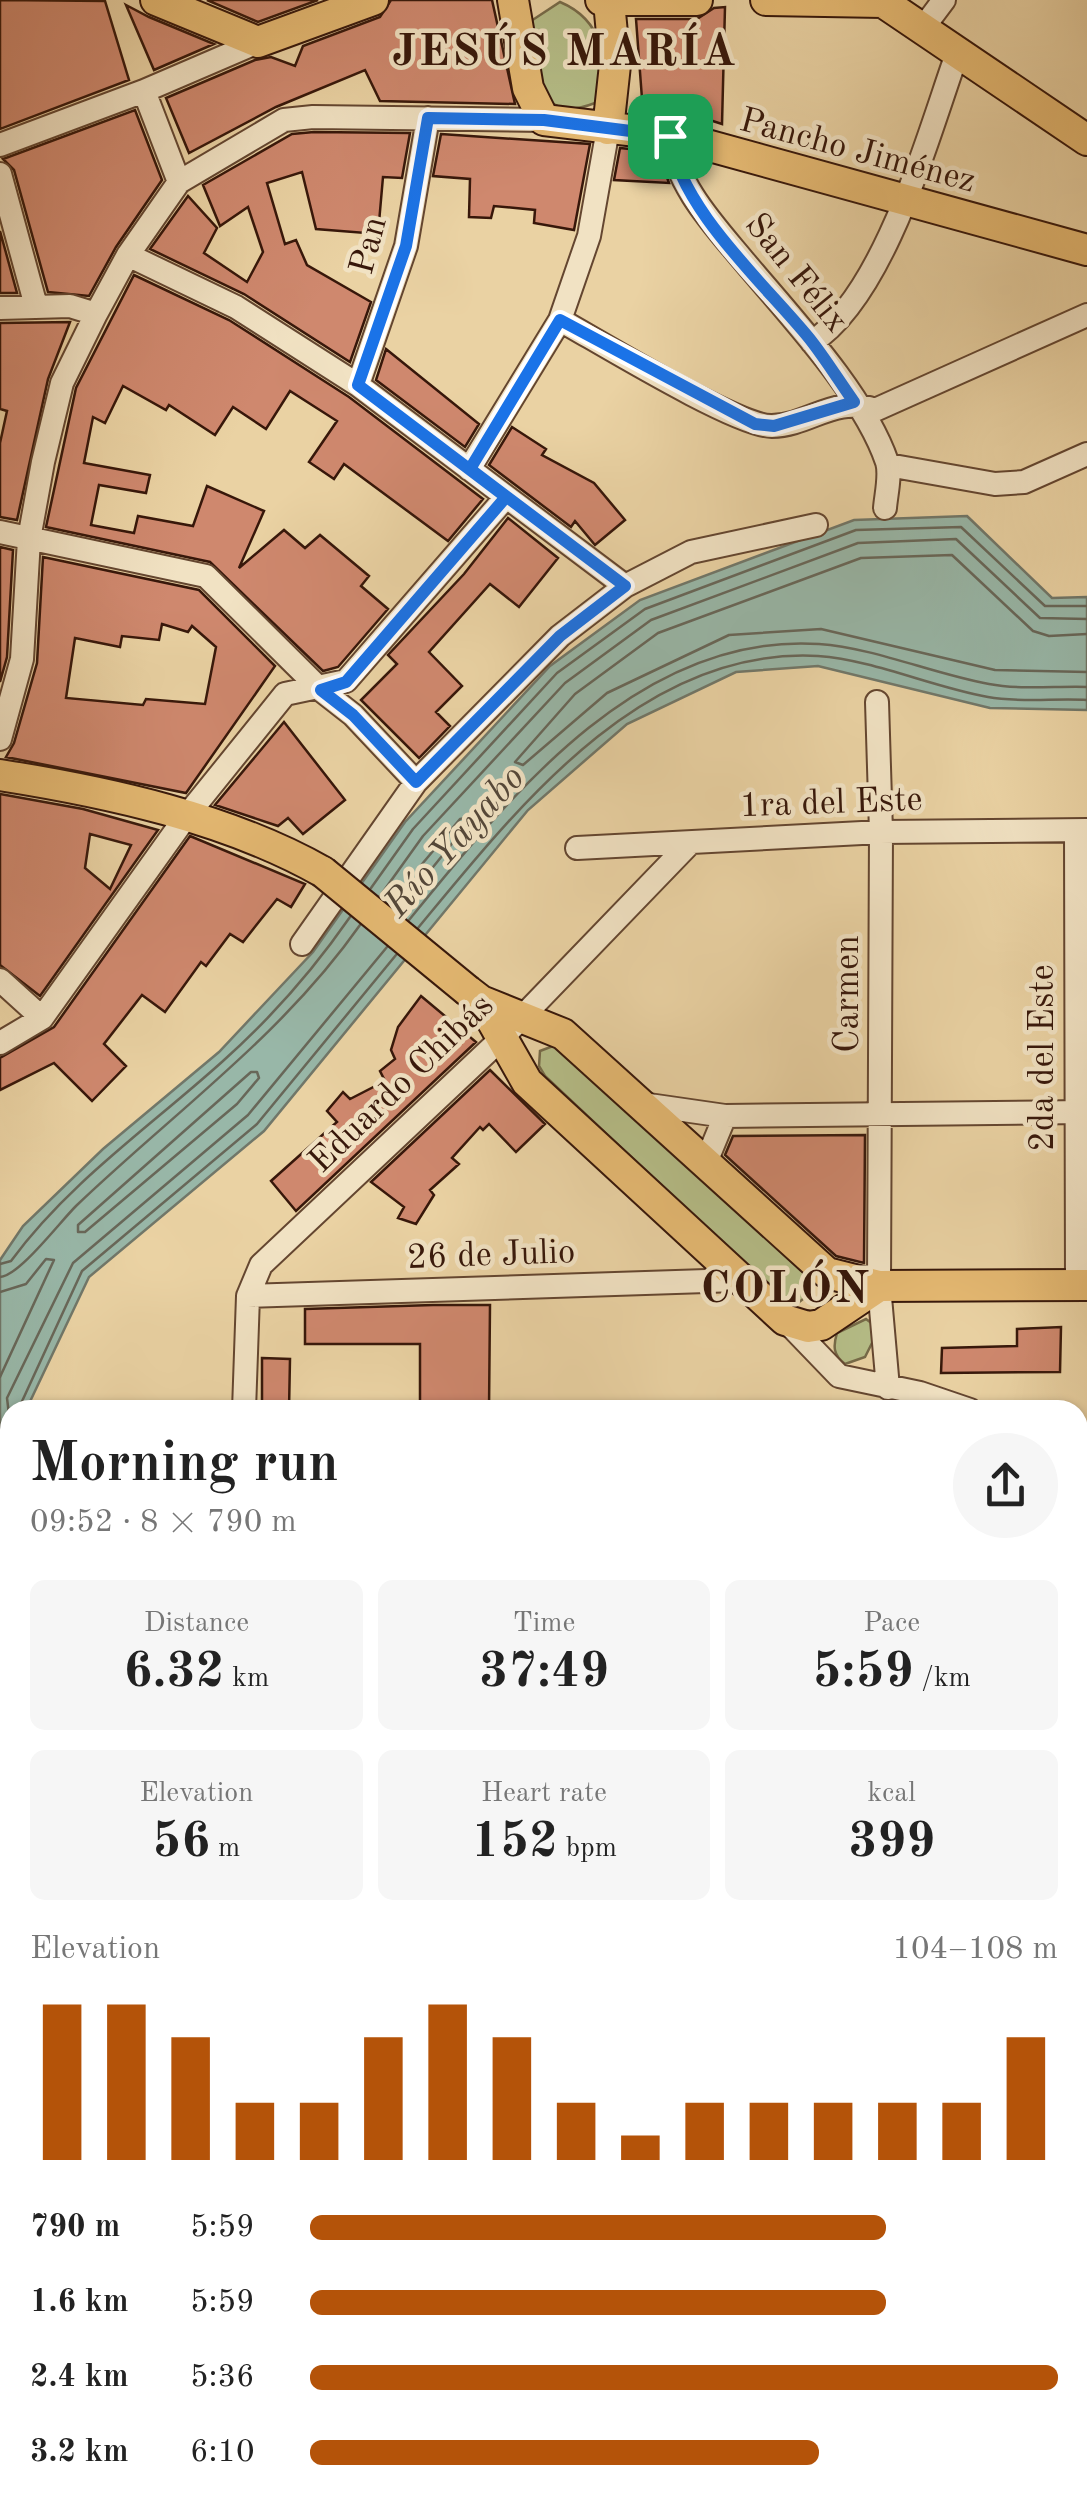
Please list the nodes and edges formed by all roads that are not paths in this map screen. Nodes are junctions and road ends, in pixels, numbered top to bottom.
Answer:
1 (156, 0) edge
2 (373, 0) edge
3 (513, 0) edge
4 (535, 0) edge
5 (698, 0) edge
6 (766, 0) edge
7 (944, 0) edge
8 (605, 1) edge
9 (882, 1) edge
10 (194, 6) edge
11 (923, 28) junction
12 (519, 41) junction
13 (258, 42) junction
14 (958, 51) junction
15 (144, 91) junction
16 (428, 118) junction
17 (544, 120) junction
18 (608, 128) junction
19 (670, 136) junction
20 (1087, 140) edge
21 (0, 145) edge
22 (0, 174) edge
23 (179, 182) junction
24 (905, 202) junction
25 (1087, 250) edge
26 (128, 255) junction
27 (36, 306) junction
28 (0, 308) edge
29 (96, 314) junction
30 (1087, 315) edge
31 (560, 320) junction
32 (812, 342) junction
33 (358, 385) junction
34 (854, 402) junction
35 (1087, 454) edge
36 (888, 464) junction
37 (470, 469) junction
38 (506, 497) junction
39 (885, 508) dead end
40 (816, 524) dead end
41 (0, 532) edge
42 (29, 539) junction
43 (625, 586) junction
44 (321, 690) junction
45 (878, 702) dead end
46 (0, 739) edge
47 (0, 775) edge
48 (416, 782) junction
49 (186, 818) junction
50 (1081, 831) edge
51 (882, 832) junction
52 (690, 842) junction
53 (577, 848) dead end
54 (302, 944) dead end
55 (0, 980) edge
56 (42, 1018) junction
57 (510, 1027) junction
58 (563, 1034) junction
59 (0, 1043) edge
60 (527, 1082) junction
61 (642, 1104) junction
62 (1081, 1112) edge
63 (881, 1114) junction
64 (724, 1116) junction
65 (706, 1162) junction
66 (827, 1273) junction
67 (738, 1280) junction
68 (1082, 1285) edge
69 (879, 1286) junction
70 (248, 1296) junction
71 (834, 1313) junction
72 (785, 1320) junction
73 (888, 1388) junction
74 (244, 1400) edge
75 (933, 1400) edge

1 - 10 main road
2 - 13 main road
3 - 12 main road
4 - 12 main road
5 - 8 main road
6 - 9 main road
7 - 11 street
8 - 18 main road
9 - 11 main road
10 - 13 main road
11 - 14 main road
12 - 17 main road
13 - 15 street
14 - 20 main road
14 - 24 street
15 - 21 street
15 - 23 street
16 - 17 street
16 - 23 street
16 - 33 street, Pan
17 - 18 main road, Pancho Jiménez
18 - 19 main road, Pancho Jiménez
18 - 31 street
19 - 24 main road, Pancho Jiménez
19 - 32 street, San Félix
22 - 27 street
23 - 26 street
24 - 25 main road, Pancho Jiménez
24 - 32 street
26 - 29 street
26 - 33 street
27 - 28 street
27 - 29 street
29 - 42 street
30 - 34 street
31 - 34 street
31 - 37 street
32 - 34 street, San Félix
33 - 37 street
34 - 36 street, San Félix
35 - 36 street
36 - 39 street
37 - 38 street
38 - 43 street
38 - 44 street
40 - 43 street
41 - 42 street
42 - 44 street
42 - 46 street
43 - 48 street
44 - 48 street
44 - 49 street
45 - 51 street, Carmen
47 - 49 main road
48 - 54 street
49 - 56 street
49 - 57 main road, bridge
50 - 51 street, 1ra del Este
50 - 62 street, 2da del Este
51 - 52 street, 1ra del Este
51 - 63 street, Carmen
52 - 53 street, 1ra del Este
52 - 57 street, Eduardo Chibás
55 - 56 street
56 - 59 street
57 - 58 main road
57 - 60 main road
57 - 70 street, Eduardo Chibás
58 - 60 main road
58 - 61 main road
60 - 67 main road
61 - 64 street
61 - 65 main road
62 - 63 street
62 - 68 street, 2da del Este
63 - 64 street
63 - 69 street, Carmen
64 - 65 street
65 - 66 main road
66 - 69 main road
66 - 71 main road
67 - 70 street, 26 de Julio
67 - 72 main road
68 - 69 main road
69 - 71 main road
69 - 73 street, Carmen
70 - 74 street, Eduardo Chibás
71 - 72 main road
72 - 73 street
73 - 75 street

